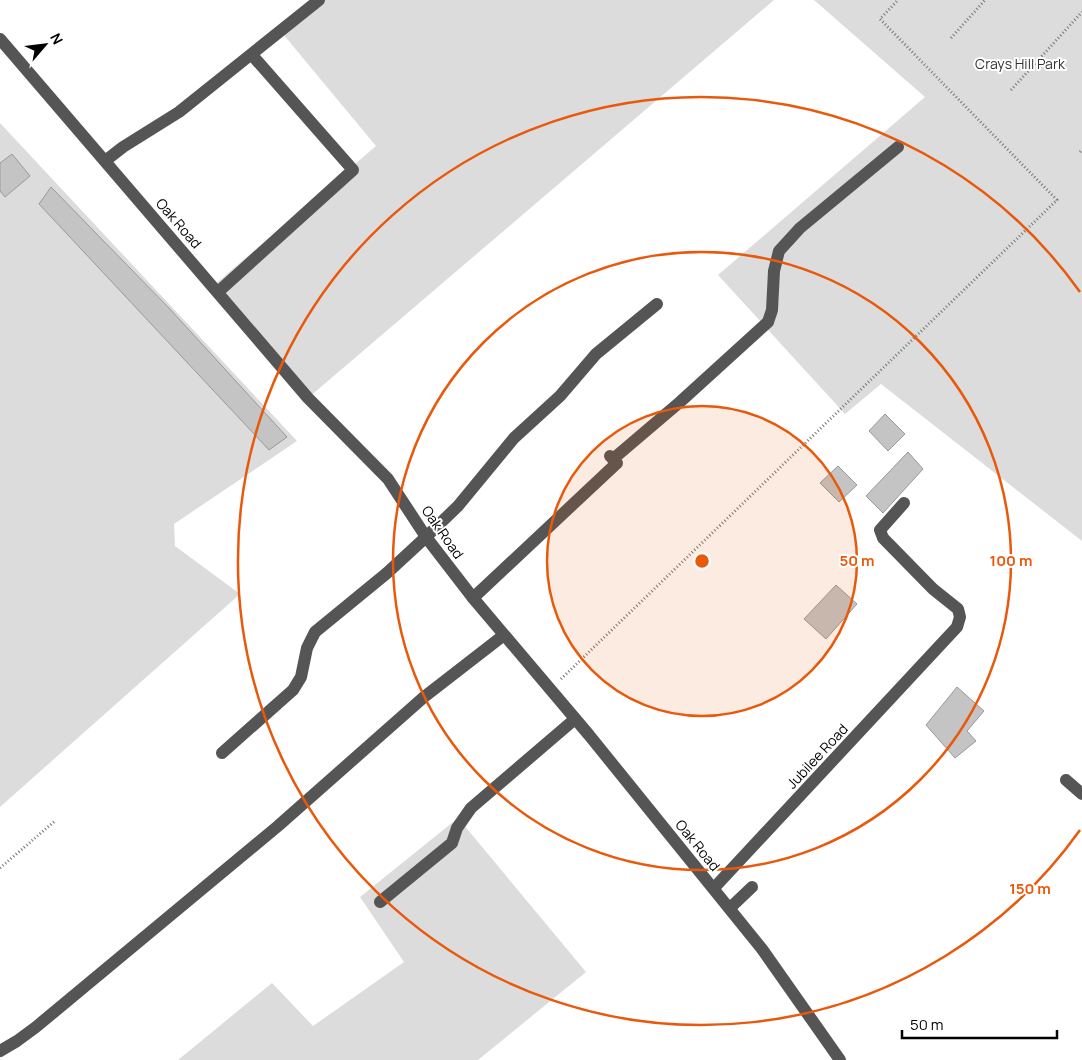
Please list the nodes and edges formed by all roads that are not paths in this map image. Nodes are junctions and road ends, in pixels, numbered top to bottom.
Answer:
1 (319, 0) edge
2 (0, 39) edge
3 (252, 55) junction
4 (898, 146) dead end
5 (105, 161) junction
6 (218, 292) junction
7 (657, 304) dead end
8 (904, 503) dead end
9 (426, 536) junction
10 (472, 598) junction
11 (504, 636) junction
12 (575, 719) junction
13 (222, 753) dead end
14 (1066, 780) dead end
15 (1082, 794) edge
16 (752, 887) dead end
17 (714, 888) junction
18 (380, 902) dead end
19 (730, 908) junction
20 (0, 1051) edge
21 (840, 1060) edge

1 - 3 street
2 - 5 street, Oak Road
3 - 5 street
3 - 6 street
4 - 10 street
5 - 6 street, Oak Road
6 - 9 street, Oak Road
7 - 9 street
8 - 17 street, Jubilee Road
9 - 10 street, Oak Road
9 - 13 street
10 - 11 street, Oak Road
11 - 12 street, Oak Road
11 - 20 street
12 - 17 street, Oak Road
12 - 18 street
14 - 15 street
16 - 19 street
17 - 19 street, Oak Road
19 - 21 street, Oak Road

